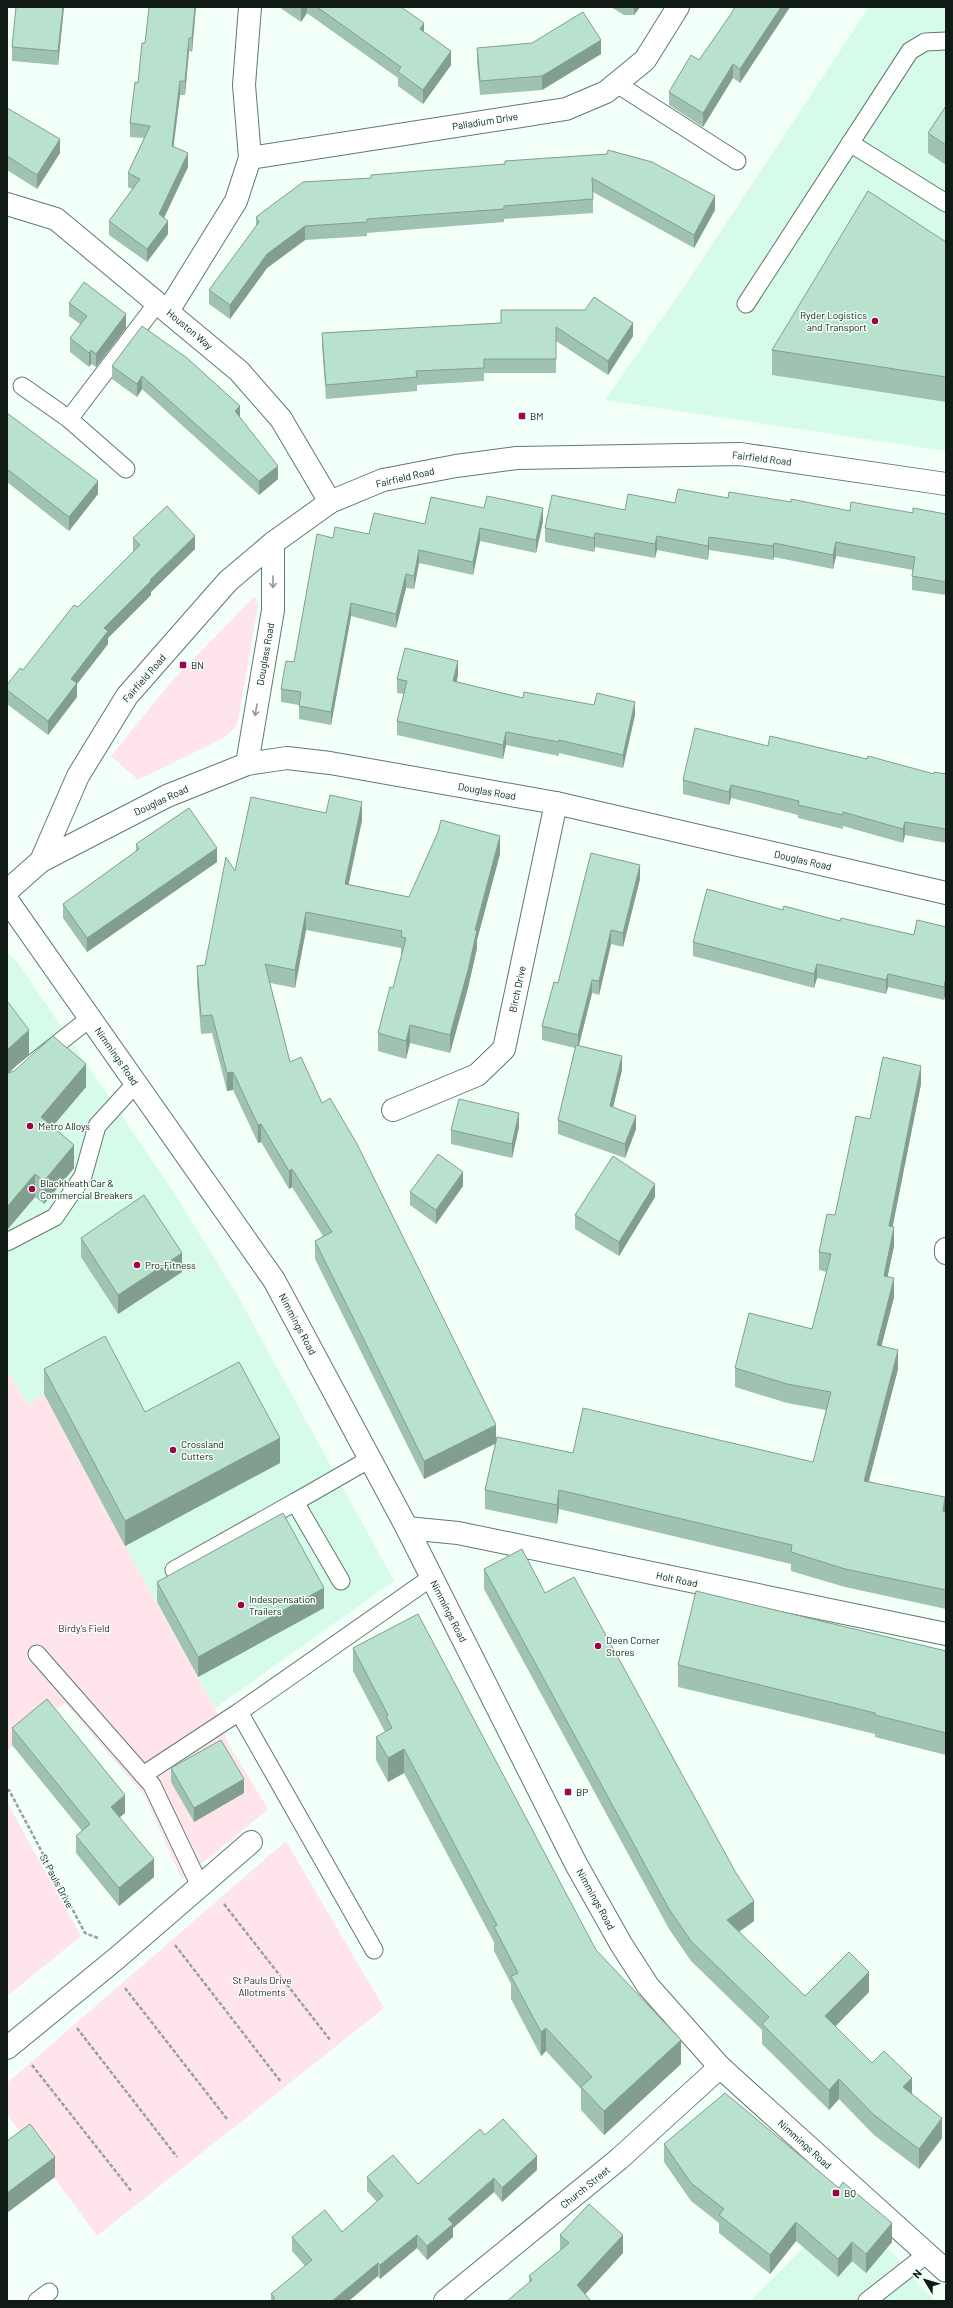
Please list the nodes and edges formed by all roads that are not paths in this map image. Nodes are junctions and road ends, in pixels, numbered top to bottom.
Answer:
1 (250, 7) edge
2 (678, 7) edge
3 (946, 41) edge
4 (617, 84) junction
5 (850, 143) junction
6 (250, 158) junction
7 (738, 161) dead end
8 (946, 203) edge
9 (7, 204) edge
10 (746, 304) dead end
11 (163, 307) junction
12 (22, 386) dead end
13 (69, 419) junction
14 (126, 469) dead end
15 (946, 484) edge
16 (330, 502) junction
17 (273, 543) junction
18 (247, 764) junction
19 (556, 803) junction
20 (41, 861) junction
21 (7, 891) edge
22 (946, 894) edge
23 (7, 900) edge
24 (90, 1018) junction
25 (136, 1083) junction
26 (7, 1087) edge
27 (393, 1110) dead end
28 (7, 1242) edge
29 (946, 1249) edge
30 (946, 1253) edge
31 (370, 1459) junction
32 (296, 1502) junction
33 (407, 1528) junction
34 (174, 1570) dead end
35 (432, 1577) junction
36 (342, 1581) dead end
37 (946, 1634) edge
38 (36, 1654) dead end
39 (239, 1712) junction
40 (143, 1775) junction
41 (251, 1842) dead end
42 (204, 1883) junction
43 (374, 1950) dead end
44 (11, 2044) edge
45 (720, 2067) junction
46 (927, 2254) junction
47 (946, 2271) edge
48 (444, 2301) edge
49 (867, 2301) edge

1 - 6 street
2 - 4 street, Palladium Drive
3 - 5 lane
4 - 6 street, Palladium Drive
4 - 7 lane
5 - 8 lane
5 - 10 lane
6 - 11 street
9 - 11 street, Houston Way
11 - 13 lane
11 - 16 street, Houston Way
12 - 13 lane
13 - 14 lane
15 - 16 street, Fairfield Road
16 - 17 street, Fairfield Road
17 -> 18 street, Douglass Road
17 - 20 street, Fairfield Road
18 - 19 street, Douglas Road
18 - 20 street, Douglas Road
19 - 22 street, Douglas Road
19 - 27 street, Birch Drive
20 - 21 street, Fairfield Road
23 - 24 street, Nimmings Road
24 - 25 street, Nimmings Road
24 - 26 lane
25 - 28 lane
25 - 31 street, Nimmings Road
29 - 30 street
31 - 32 lane
31 - 33 street, Nimmings Road
32 - 34 lane
32 - 36 lane
33 - 35 street, Nimmings Road
33 - 37 street, Holt Road
35 - 39 lane
35 - 45 street, Nimmings Road
38 - 40 lane
39 - 40 lane
39 - 43 lane
40 - 42 lane
41 - 42 street
42 - 44 street
45 - 46 street, Nimmings Road
45 - 48 street, Church Street
46 - 47 street, Nimmings Road
46 - 49 lane

